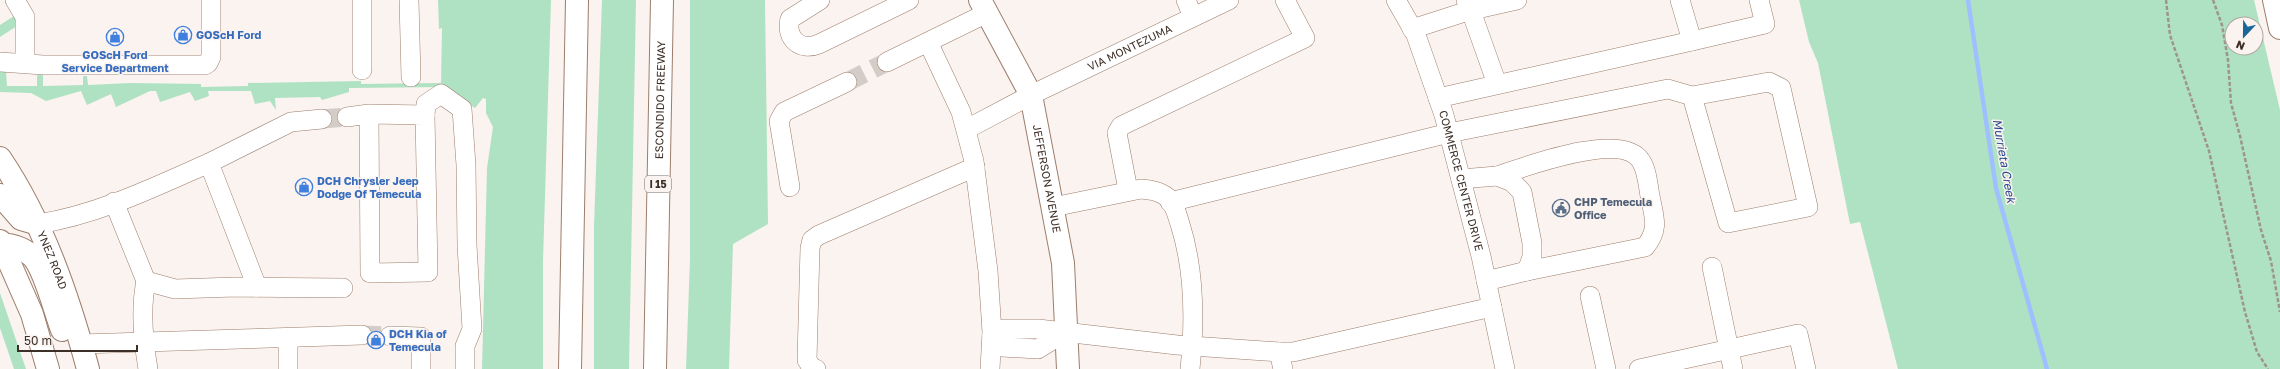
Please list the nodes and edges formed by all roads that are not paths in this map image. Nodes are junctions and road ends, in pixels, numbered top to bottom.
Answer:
1 (15, 0) edge
2 (211, 0) edge
3 (362, 0) edge
4 (409, 0) edge
5 (577, 0) edge
6 (662, 0) edge
7 (820, 0) edge
8 (909, 0) edge
9 (1186, 0) edge
10 (1229, 0) edge
11 (1285, 0) edge
12 (1396, 0) edge
13 (1516, 0) edge
14 (1680, 0) edge
15 (1760, 0) edge
16 (2274, 0) edge
17 (985, 4) edge
18 (1468, 5) edge
19 (1193, 17) junction
20 (2280, 28) edge
21 (1412, 29) junction
22 (1692, 41) junction
23 (928, 42) junction
24 (0, 62) edge
25 (887, 62) tunnel mouth
26 (25, 63) junction
27 (362, 70) dead end
28 (411, 77) dead end
29 (847, 82) tunnel mouth
30 (1498, 84) junction
31 (1031, 95) junction
32 (1692, 96) junction
33 (1438, 98) junction
34 (369, 114) junction
35 (425, 115) junction
36 (347, 117) tunnel mouth
37 (322, 120) tunnel mouth
38 (967, 129) junction
39 (1449, 133) junction
40 (0, 158) edge
41 (209, 163) junction
42 (975, 167) junction
43 (1497, 176) junction
44 (1461, 179) junction
45 (790, 187) dead end
46 (1128, 190) junction
47 (0, 195) edge
48 (114, 202) junction
49 (1170, 202) junction
50 (1053, 207) junction
51 (38, 224) junction
52 (0, 244) edge
53 (1712, 267) dead end
54 (1527, 271) junction
55 (146, 281) junction
56 (1486, 281) junction
57 (257, 287) junction
58 (343, 288) dead end
59 (1590, 296) dead end
60 (1492, 307) junction
61 (1067, 331) junction
62 (362, 336) tunnel mouth
63 (390, 336) tunnel mouth
64 (288, 338) junction
65 (992, 338) junction
66 (144, 342) junction
67 (81, 344) junction
68 (1192, 346) junction
69 (1729, 349) junction
70 (1281, 361) edge
71 (1647, 368) edge
72 (48, 369) edge
73 (84, 369) edge
74 (88, 369) edge
75 (148, 369) edge
76 (288, 369) edge
77 (421, 369) edge
78 (465, 369) edge
79 (570, 369) edge
80 (655, 369) edge
81 (816, 369) edge
82 (990, 369) edge
83 (1068, 369) edge
84 (1190, 369) edge
85 (1505, 369) edge
86 (1606, 369) edge
87 (1733, 369) edge
88 (1806, 369) edge

1 - 26 street
2 - 26 street
3 - 27 street
4 - 28 street
5 - 79 main road
6 - 80 main road, ESCONDIDO FREEWAY / I 15
7 - 8 street
9 - 19 street
10 - 19 street, VIA MONTEZUMA
11 - 46 street
12 - 21 street, COMMERCE CENTER DRIVE
13 - 18 street
14 - 22 street
15 - 22 street
16 - 20 main road
17 - 23 street
17 - 31 main road, JEFFERSON AVENUE
18 - 21 street
18 - 30 street
19 - 31 street, VIA MONTEZUMA
21 - 33 street, COMMERCE CENTER DRIVE
22 - 30 street
23 - 25 street
23 - 38 street
24 - 26 street
29 - 45 street
30 - 33 street
31 - 38 street, VIA MONTEZUMA
31 - 50 main road, JEFFERSON AVENUE
32 - 32 street
32 - 39 street
33 - 39 street, COMMERCE CENTER DRIVE
34 - 35 street
34 - 35 street
34 - 36 street
35 - 78 street
37 - 41 street
38 - 42 street
39 - 44 street, COMMERCE CENTER DRIVE
39 - 49 street
40 - 51 main road, YNEZ ROAD
41 - 48 street
41 - 57 street
42 - 65 street
42 - 81 street
43 - 44 street
43 - 54 street
43 - 54 street
44 - 56 street, COMMERCE CENTER DRIVE
46 - 49 street
46 - 50 street
47 - 51 main road
48 - 51 street
48 - 55 street
49 - 68 street
50 - 61 main road, JEFFERSON AVENUE
51 - 67 main road, YNEZ ROAD
52 - 72 main road
52 - 73 main road
53 - 69 street
54 - 56 street
55 - 57 street
55 - 66 street
56 - 60 street, COMMERCE CENTER DRIVE
57 - 58 street
59 - 86 street
60 - 70 street
60 - 85 street, COMMERCE CENTER DRIVE
61 - 65 street
61 - 68 street
61 - 83 main road, JEFFERSON AVENUE
62 - 64 street
63 - 77 street
64 - 66 street
64 - 76 street
65 - 82 street
66 - 67 street
66 - 75 street
67 - 74 main road, YNEZ ROAD
68 - 70 street
68 - 84 street
69 - 71 street
69 - 87 street
69 - 88 street

